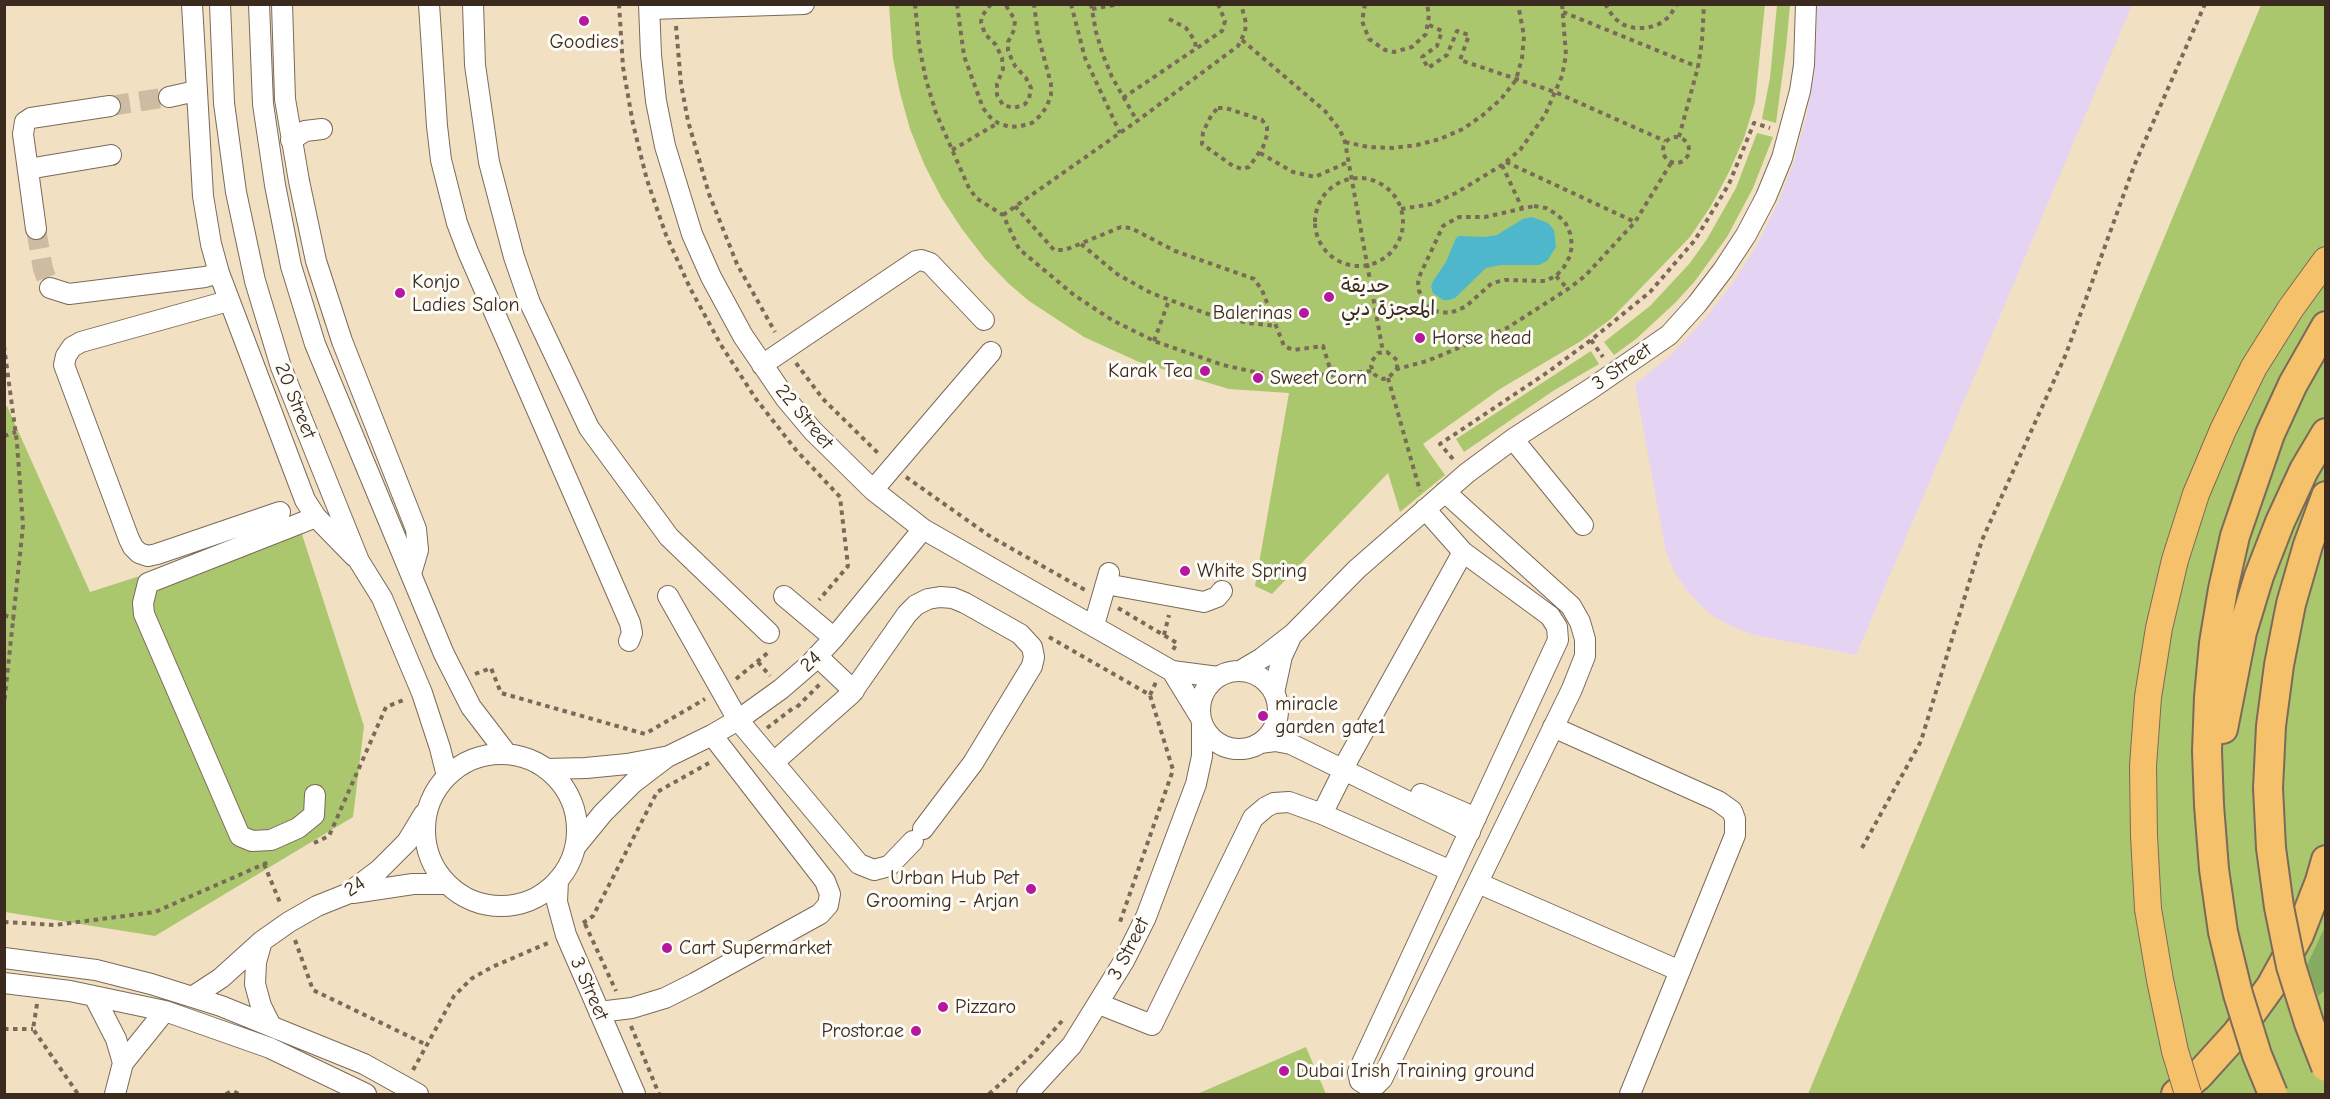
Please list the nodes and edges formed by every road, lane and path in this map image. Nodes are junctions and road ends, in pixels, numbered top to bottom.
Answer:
1 (192, 4) edge
2 (220, 4) edge
3 (259, 4) edge
4 (282, 4) edge
5 (429, 4) edge
6 (473, 4) edge
7 (619, 4) edge
8 (804, 4) edge
9 (915, 4) edge
10 (957, 4) edge
11 (991, 4) edge
12 (1005, 4) edge
13 (1034, 4) edge
14 (1071, 4) edge
15 (1120, 4) edge
16 (1218, 4) edge
17 (1241, 4) edge
18 (1365, 4) edge
19 (1427, 4) edge
20 (1518, 4) edge
21 (1562, 4) edge
22 (1605, 4) edge
23 (1677, 4) edge
24 (1704, 4) edge
25 (1806, 4) edge
26 (2205, 4) edge
27 (650, 7) edge
28 (1092, 7) edge
29 (675, 9) junction
30 (1563, 12) junction
31 (1169, 19) dead end
32 (1429, 25) junction
33 (1242, 40) junction
34 (1197, 49) junction
35 (1698, 67) junction
36 (1516, 80) junction
37 (196, 91) junction
38 (1555, 93) junction
39 (169, 97) tunnel mouth
40 (1123, 98) junction
41 (110, 106) tunnel mouth
42 (1137, 121) junction
43 (998, 123) junction
44 (322, 129) dead end
45 (1778, 131) dead end
46 (1120, 133) junction
47 (1680, 137) junction
48 (291, 140) junction
49 (1344, 141) junction
50 (1665, 141) junction
51 (952, 150) junction
52 (1260, 153) junction
53 (111, 155) dead end
54 (1348, 162) junction
55 (1671, 163) junction
56 (1504, 164) junction
57 (28, 169) junction
58 (1350, 179) junction
59 (1015, 206) junction
60 (1522, 208) junction
61 (1401, 209) junction
62 (1003, 215) junction
63 (1635, 222) junction
64 (36, 229) tunnel mouth
65 (1081, 244) junction
66 (2325, 260) edge
67 (1367, 265) junction
68 (219, 273) junction
69 (1556, 276) junction
70 (50, 288) dead end
71 (1568, 289) junction
72 (1169, 300) junction
73 (228, 301) junction
74 (984, 321) dead end
75 (1276, 326) junction
76 (2325, 326) edge
77 (1154, 341) junction
78 (4, 346) edge
79 (786, 348) junction
80 (991, 352) dead end
81 (1383, 352) junction
82 (762, 365) junction
83 (1397, 369) junction
84 (1372, 371) junction
85 (1332, 375) junction
86 (1388, 378) junction
87 (16, 432) junction
88 (2325, 433) edge
89 (4, 436) edge
90 (1513, 439) junction
91 (1457, 464) dead end
92 (893, 467) junction
93 (1437, 488) junction
94 (873, 490) junction
95 (2325, 496) edge
96 (1419, 500) junction
97 (280, 512) dead end
98 (316, 517) junction
99 (1582, 525) dead end
100 (923, 529) junction
101 (1463, 552) junction
102 (359, 561) junction
103 (411, 574) junction
104 (1106, 585) junction
105 (1222, 591) dead end
106 (668, 596) dead end
107 (784, 596) dead end
108 (4, 615) edge
109 (806, 615) junction
110 (15, 619) junction
111 (1094, 625) junction
112 (1041, 632) dead end
113 (1293, 634) junction
114 (834, 638) junction
115 (771, 640) joint
116 (629, 641) dead end
117 (817, 656) junction
118 (758, 662) junction
119 (1170, 665) junction
120 (833, 671) junction
121 (1240, 671) junction
122 (1218, 677) junction
123 (457, 680) junction
124 (781, 689) junction
125 (722, 690) junction
126 (854, 691) junction
127 (422, 693) junction
128 (1274, 693) junction
129 (4, 705) edge
130 (797, 707) junction
131 (1278, 712) junction
132 (738, 720) junction
133 (1201, 721) junction
134 (1553, 727) junction
135 (712, 735) junction
136 (754, 738) junction
137 (1260, 743) junction
138 (1231, 749) junction
139 (726, 753) junction
140 (507, 754) junction
141 (667, 757) junction
142 (774, 762) junction
143 (1345, 766) junction
144 (546, 768) junction
145 (447, 776) junction
146 (1196, 784) junction
147 (315, 795) dead end
148 (2209, 805) junction
149 (428, 808) junction
150 (1322, 814) junction
151 (1473, 824) junction
152 (1501, 834) junction
153 (307, 845) dead end
154 (576, 846) junction
155 (1862, 848) dead end
156 (274, 860) dead end
157 (2325, 860) edge
158 (264, 864) junction
159 (1451, 871) junction
160 (558, 880) junction
161 (1478, 883) junction
162 (446, 884) junction
163 (347, 894) junction
164 (4, 922) edge
165 (289, 922) junction
166 (1117, 930) dead end
167 (566, 935) junction
168 (262, 941) junction
169 (4, 958) edge
170 (1680, 971) junction
171 (4, 983) edge
172 (93, 996) junction
173 (192, 997) junction
174 (1099, 1004) junction
175 (165, 1011) junction
176 (599, 1012) junction
177 (1063, 1020) dead end
178 (271, 1026) junction
179 (4, 1029) edge
180 (427, 1045) junction
181 (123, 1063) junction
182 (2325, 1067) edge
183 (411, 1090) edge
184 (78, 1095) edge
185 (115, 1095) edge
186 (226, 1095) edge
187 (239, 1095) edge
188 (366, 1095) edge
189 (635, 1095) edge
190 (989, 1095) edge
191 (1027, 1095) edge
192 (1630, 1095) edge
193 (2176, 1095) edge
194 (2188, 1095) edge
195 (2273, 1095) edge

1 - 37 street
2 - 102 street, 20 Street
3 - 103 street, 20 Street
4 - 48 street
5 - 116 street
6 - 115 street
7 - 109 path
8 - 29 street
9 - 51 path
10 - 43 path
11 - 12 path
13 - 43 path
14 - 46 path
15 - 28 path
16 - 34 path
17 - 33 path
18 - 32 path
19 - 32 path
20 - 36 path
21 - 30 path
22 - 23 path
24 - 35 path
25 - 90 street, 3 Street
26 - 155 path
27 - 29 street
27 - 82 street, 22 Street
28 - 40 path
29 - 79 path
30 - 35 path
30 - 38 path
31 - 34 path
32 - 36 path
33 - 42 path
33 - 49 path
34 - 40 path
35 - 47 path
36 - 38 path
36 - 49 path
37 - 39 street
37 - 68 street
38 - 50 path
38 - 56 path
40 - 42 path
41 - 57 street
42 - 46 path
43 - 51 path
44 - 48 street
45 - 91 path
46 - 59 path
47 - 50 path
47 - 55 path
48 - 103 street
49 - 54 path
50 - 55 path
51 - 62 path
52 - 52 path
52 - 54 path
53 - 57 street
54 - 58 path
55 - 63 path
56 - 60 path
56 - 61 path
56 - 63 path
57 - 64 street
58 - 61 path
58 - 67 path
58 - 67 path
59 - 62 path
59 - 65 path
60 - 69 path
60 - 69 path
61 - 67 path
62 - 77 path
63 - 71 path
65 - 72 path
65 - 75 path
66 - 194 main road, bridge
67 - 81 path
68 - 70 street
68 - 73 street
69 - 71 path
71 - 83 path
72 - 75 path
72 - 77 path
73 - 97 street
73 - 98 street
74 - 79 street
75 - 85 path
76 - 148 highway
77 - 85 path
78 - 87 path
79 - 82 street
79 - 92 path
80 - 92 street
81 - 83 path
81 - 84 path
82 - 94 street, 22 Street
83 - 86 path
84 - 85 path
84 - 86 path
86 - 96 path
87 - 89 path
87 - 110 path
88 - 148 highway
90 - 93 street, 3 Street
90 - 99 street
92 - 94 street
92 - 104 path
93 - 96 street, 3 Street
93 - 96 path
93 - 134 street
94 - 100 street, 22 Street
95 - 182 highway, bridge
96 - 101 street
96 - 113 street, 3 Street
98 - 102 street
98 - 147 street
100 - 111 street, 22 Street
100 - 114 street, 24
101 - 143 street
101 - 151 street
102 - 127 street, 20 Street
103 - 123 street, 20 Street
104 - 105 street
104 - 111 street
104 - 119 path
106 - 125 street
107 - 109 street
108 - 110 path
109 - 114 street
110 - 129 path
111 - 119 street, 22 Street
112 - 166 path
113 - 121 street, 3 Street
113 - 128 street, 3 Street
114 - 117 street, 24
115 - 118 path
117 - 120 street
117 - 124 street, 24
118 - 124 path
118 - 125 path
119 - 122 street, 22 Street
119 - 133 street, 22 Street
120 - 126 street
120 - 130 path
121 - 122 street
121 - 128 street
122 - 133 street
123 - 125 path
123 - 140 street, 20 Street
124 - 130 path
124 - 132 street, 24
125 - 132 street
126 - 142 street
126 - 142 street
127 - 145 street, 20 Street
127 - 153 path
128 - 131 street
130 - 136 path
131 - 137 street
131 - 143 street
132 - 135 street, 24
132 - 136 street
133 - 138 street
133 - 146 street, 3 Street
134 - 152 street
134 - 170 street
135 - 139 street
135 - 141 street, 24
136 - 142 street
137 - 138 street
137 - 143 street
138 - 146 street, 3 Street
139 - 167 path
139 - 176 street
140 - 144 street
140 - 145 street
141 - 144 street, 24
141 - 154 street, 24
143 - 150 street
143 - 151 street
144 - 154 street
145 - 149 street
146 - 174 street, 3 Street
148 - 195 highway, bridge
149 - 162 street
149 - 163 street, 24
150 - 159 street
150 - 174 street
151 - 152 street
151 - 159 street
152 - 161 street
154 - 160 street
156 - 158 path
157 - 193 highway
158 - 164 path
158 - 165 path
159 - 161 street
160 - 162 street
160 - 167 street, 3 Street
161 - 170 street
162 - 163 street
163 - 165 street, 24
165 - 168 street, 24
165 - 180 path
167 - 176 street, 3 Street
167 - 180 path
168 - 173 street, 24
168 - 178 street
169 - 173 street
170 - 192 street
171 - 172 street
172 - 175 street
172 - 181 street
173 - 178 street
174 - 191 street, 3 Street
175 - 181 street
175 - 188 street
176 - 189 street, 3 Street
177 - 190 path
178 - 183 street
179 - 184 path
180 - 183 path
181 - 185 street
186 - 187 path

